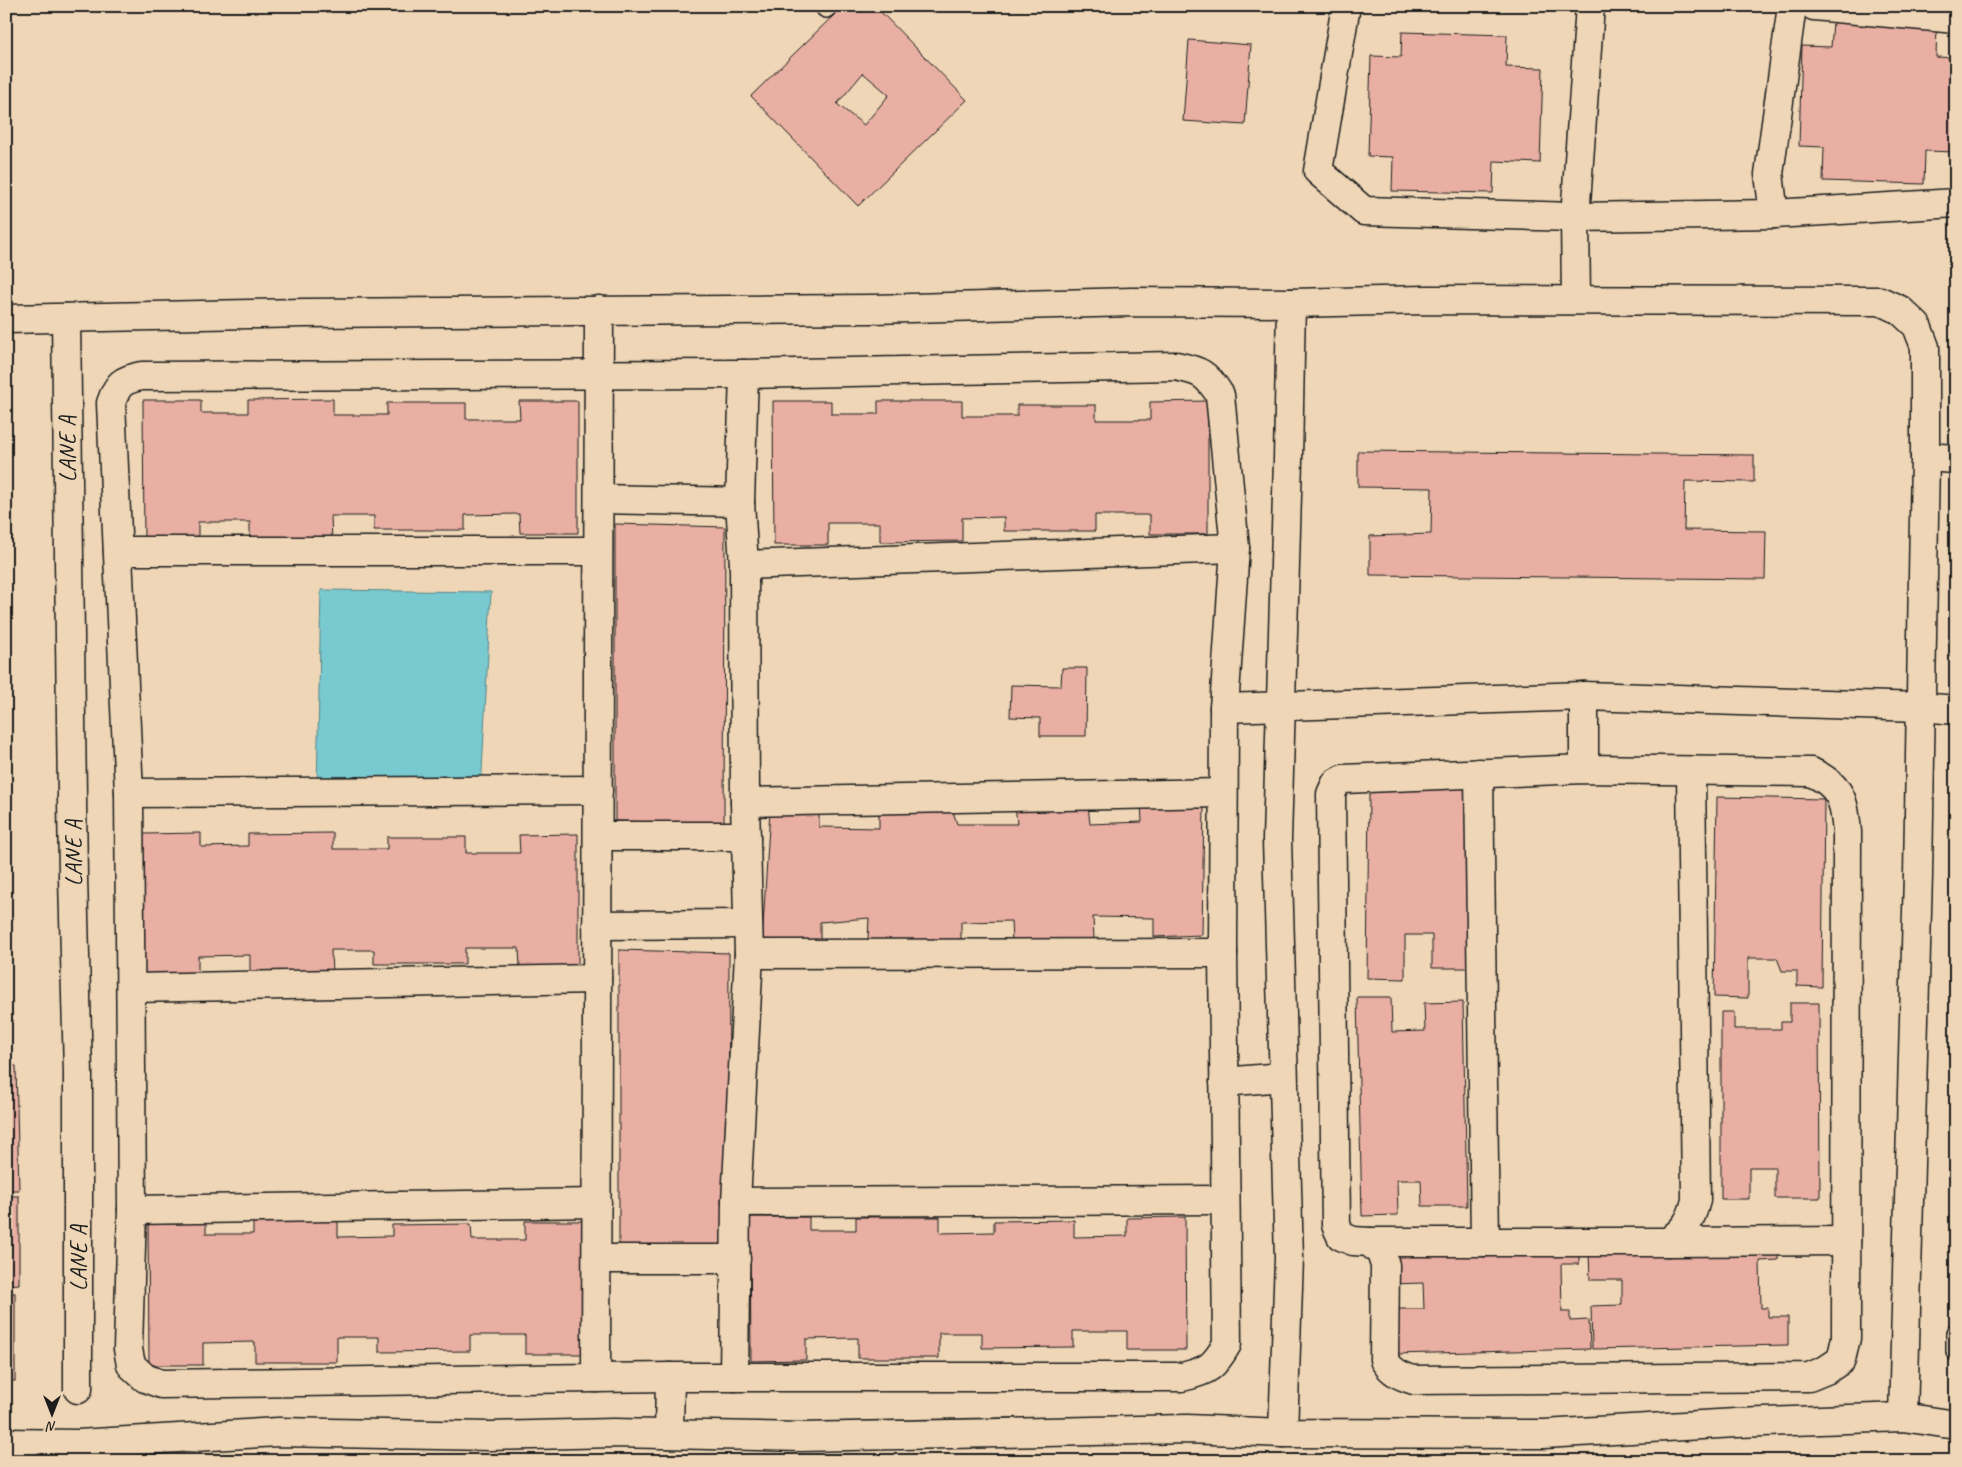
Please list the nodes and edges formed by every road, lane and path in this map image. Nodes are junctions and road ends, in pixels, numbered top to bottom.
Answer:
1 (1346, 6) edge
2 (1792, 6) edge
3 (1814, 6) edge
4 (1583, 7) edge
5 (1956, 19) edge
6 (1956, 203) edge
7 (1774, 214) junction
8 (1575, 217) junction
9 (1576, 300) junction
10 (1291, 303) junction
11 (599, 310) junction
12 (66, 318) junction
13 (6, 319) edge
14 (599, 374) junction
15 (744, 374) junction
16 (1925, 457) junction
17 (1956, 459) edge
18 (599, 499) junction
19 (740, 502) junction
20 (1235, 548) junction
21 (118, 551) junction
22 (598, 551) junction
23 (744, 565) junction
24 (1584, 696) junction
25 (1280, 706) junction
26 (1921, 707) junction
27 (1224, 708) junction
28 (1956, 710) edge
29 (1584, 769) junction
30 (1691, 771) junction
31 (1479, 774) junction
32 (598, 790) junction
33 (129, 793) junction
34 (1224, 793) junction
35 (745, 802) junction
36 (598, 836) junction
37 (746, 836) junction
38 (748, 924) junction
39 (597, 925) junction
40 (1223, 953) junction
41 (749, 954) junction
42 (597, 979) junction
43 (131, 988) junction
44 (1283, 1077) junction
45 (1224, 1082) junction
46 (1225, 1200) junction
47 (736, 1202) junction
48 (597, 1203) junction
49 (132, 1210) junction
50 (1846, 1241) junction
51 (1370, 1242) junction
52 (1485, 1242) junction
53 (1668, 1242) junction
54 (597, 1259) junction
55 (736, 1259) junction
56 (1956, 1333) edge
57 (1956, 1351) edge
58 (670, 1377) junction
59 (734, 1377) junction
60 (596, 1378) junction
61 (78, 1389) dead end
62 (1902, 1417) junction
63 (1956, 1425) edge
64 (1283, 1433) junction
65 (669, 1434) junction
66 (6, 1443) edge

1 - 8 street
2 - 7 street
3 - 5 street
4 - 8 street
6 - 7 street
7 - 8 street
8 - 9 street
9 - 10 street
9 - 16 street
10 - 11 street
10 - 25 street
11 - 12 street
11 - 14 street
12 - 13 street
12 - 61 street, LANE A
14 - 15 street
14 - 18 street
14 - 21 street
15 - 19 street
15 - 20 street
16 - 17 street
16 - 26 street
18 - 19 street
18 - 22 street
19 - 23 street
20 - 23 street
20 - 27 street
21 - 22 street
21 - 33 street
22 - 32 street
23 - 35 street
24 - 25 street
24 - 26 street
24 - 29 street
25 - 27 street
25 - 44 street
26 - 28 street
26 - 62 street
27 - 34 street
29 - 30 street
29 - 31 street
30 - 50 street
30 - 53 street
31 - 51 street
31 - 52 street
32 - 33 street
32 - 36 street
33 - 43 street
34 - 35 street
34 - 40 street
35 - 37 street
36 - 37 street
36 - 39 street
37 - 38 street
38 - 39 street
38 - 41 street
39 - 42 street
40 - 41 street
40 - 45 street
41 - 47 street
42 - 43 street
42 - 48 street
43 - 49 street
44 - 45 street
44 - 64 street
45 - 46 street
46 - 47 street
46 - 59 street
47 - 55 street
48 - 49 street
48 - 54 street
49 - 60 street
50 - 51 street
50 - 53 street
51 - 52 street
52 - 53 street
54 - 55 street
54 - 60 street
55 - 59 street
56 - 57 lane
58 - 59 street
58 - 60 street
58 - 65 street
62 - 63 street
62 - 64 street
64 - 65 street
65 - 66 street

